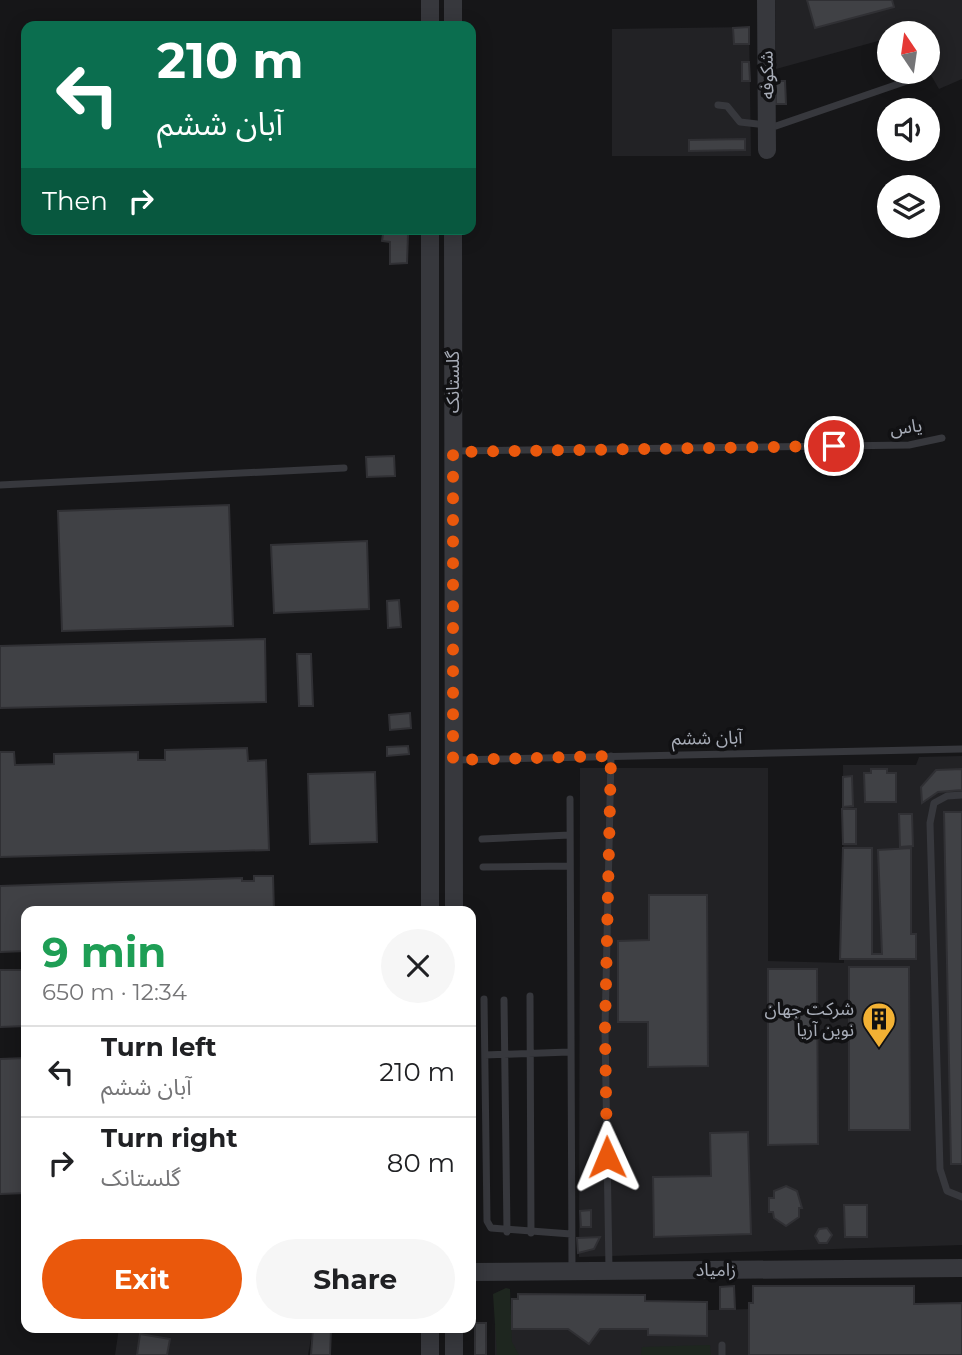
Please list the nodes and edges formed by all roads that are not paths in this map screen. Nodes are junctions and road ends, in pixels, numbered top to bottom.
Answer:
1 (430, 0) edge
2 (453, 0) edge
3 (766, 0) edge
4 (430, 21) edge
5 (453, 21) edge
6 (898, 84) edge
7 (718, 105) dead end
8 (767, 125) junction
9 (768, 150) dead end
10 (430, 235) edge
11 (453, 235) edge
12 (942, 438) dead end
13 (453, 452) junction
14 (344, 468) dead end
15 (0, 485) edge
16 (962, 749) edge
17 (611, 756) junction
18 (453, 760) junction
19 (962, 795) edge
20 (569, 799) dead end
21 (570, 835) junction
22 (482, 839) dead end
23 (570, 866) junction
24 (483, 867) dead end
25 (430, 906) edge
26 (454, 906) edge
27 (530, 996) dead end
28 (484, 999) dead end
29 (504, 1000) dead end
30 (569, 1052) junction
31 (531, 1053) junction
32 (505, 1054) junction
33 (485, 1055) junction
34 (962, 1197) edge
35 (507, 1232) junction
36 (531, 1233) junction
37 (571, 1234) junction
38 (962, 1268) edge
39 (572, 1271) junction
40 (609, 1271) junction
41 (476, 1272) edge
42 (430, 1333) edge
43 (454, 1333) edge
44 (722, 1345) dead end
45 (430, 1355) edge
46 (454, 1355) edge
47 (722, 1355) edge

1 - 4 street
2 - 5 street
3 - 8 street, شکوفه
6 - 8 lane
7 - 8 lane
8 - 9 street, شکوفه
10 - 25 street, گلستانک
11 - 13 street, گلستانک
12 - 13 lane, یاس
13 - 18 street, گلستانک
14 - 15 lane
16 - 17 lane, آبان ششم
17 - 18 lane, آبان ششم
17 - 40 lane
18 - 26 street, گلستانک
19 - 34 lane
20 - 21 lane
21 - 22 lane
21 - 23 lane
23 - 24 lane
23 - 30 lane
27 - 31 lane
28 - 33 lane
29 - 32 lane
30 - 31 lane
30 - 37 lane
31 - 32 lane
31 - 36 lane
32 - 33 lane
32 - 35 lane
33 - 35 lane
35 - 36 lane
36 - 37 lane
37 - 39 lane
38 - 40 street, زامیاد
39 - 40 street, زامیاد
39 - 41 street, زامیاد
42 - 45 street
43 - 46 street
44 - 47 lane

